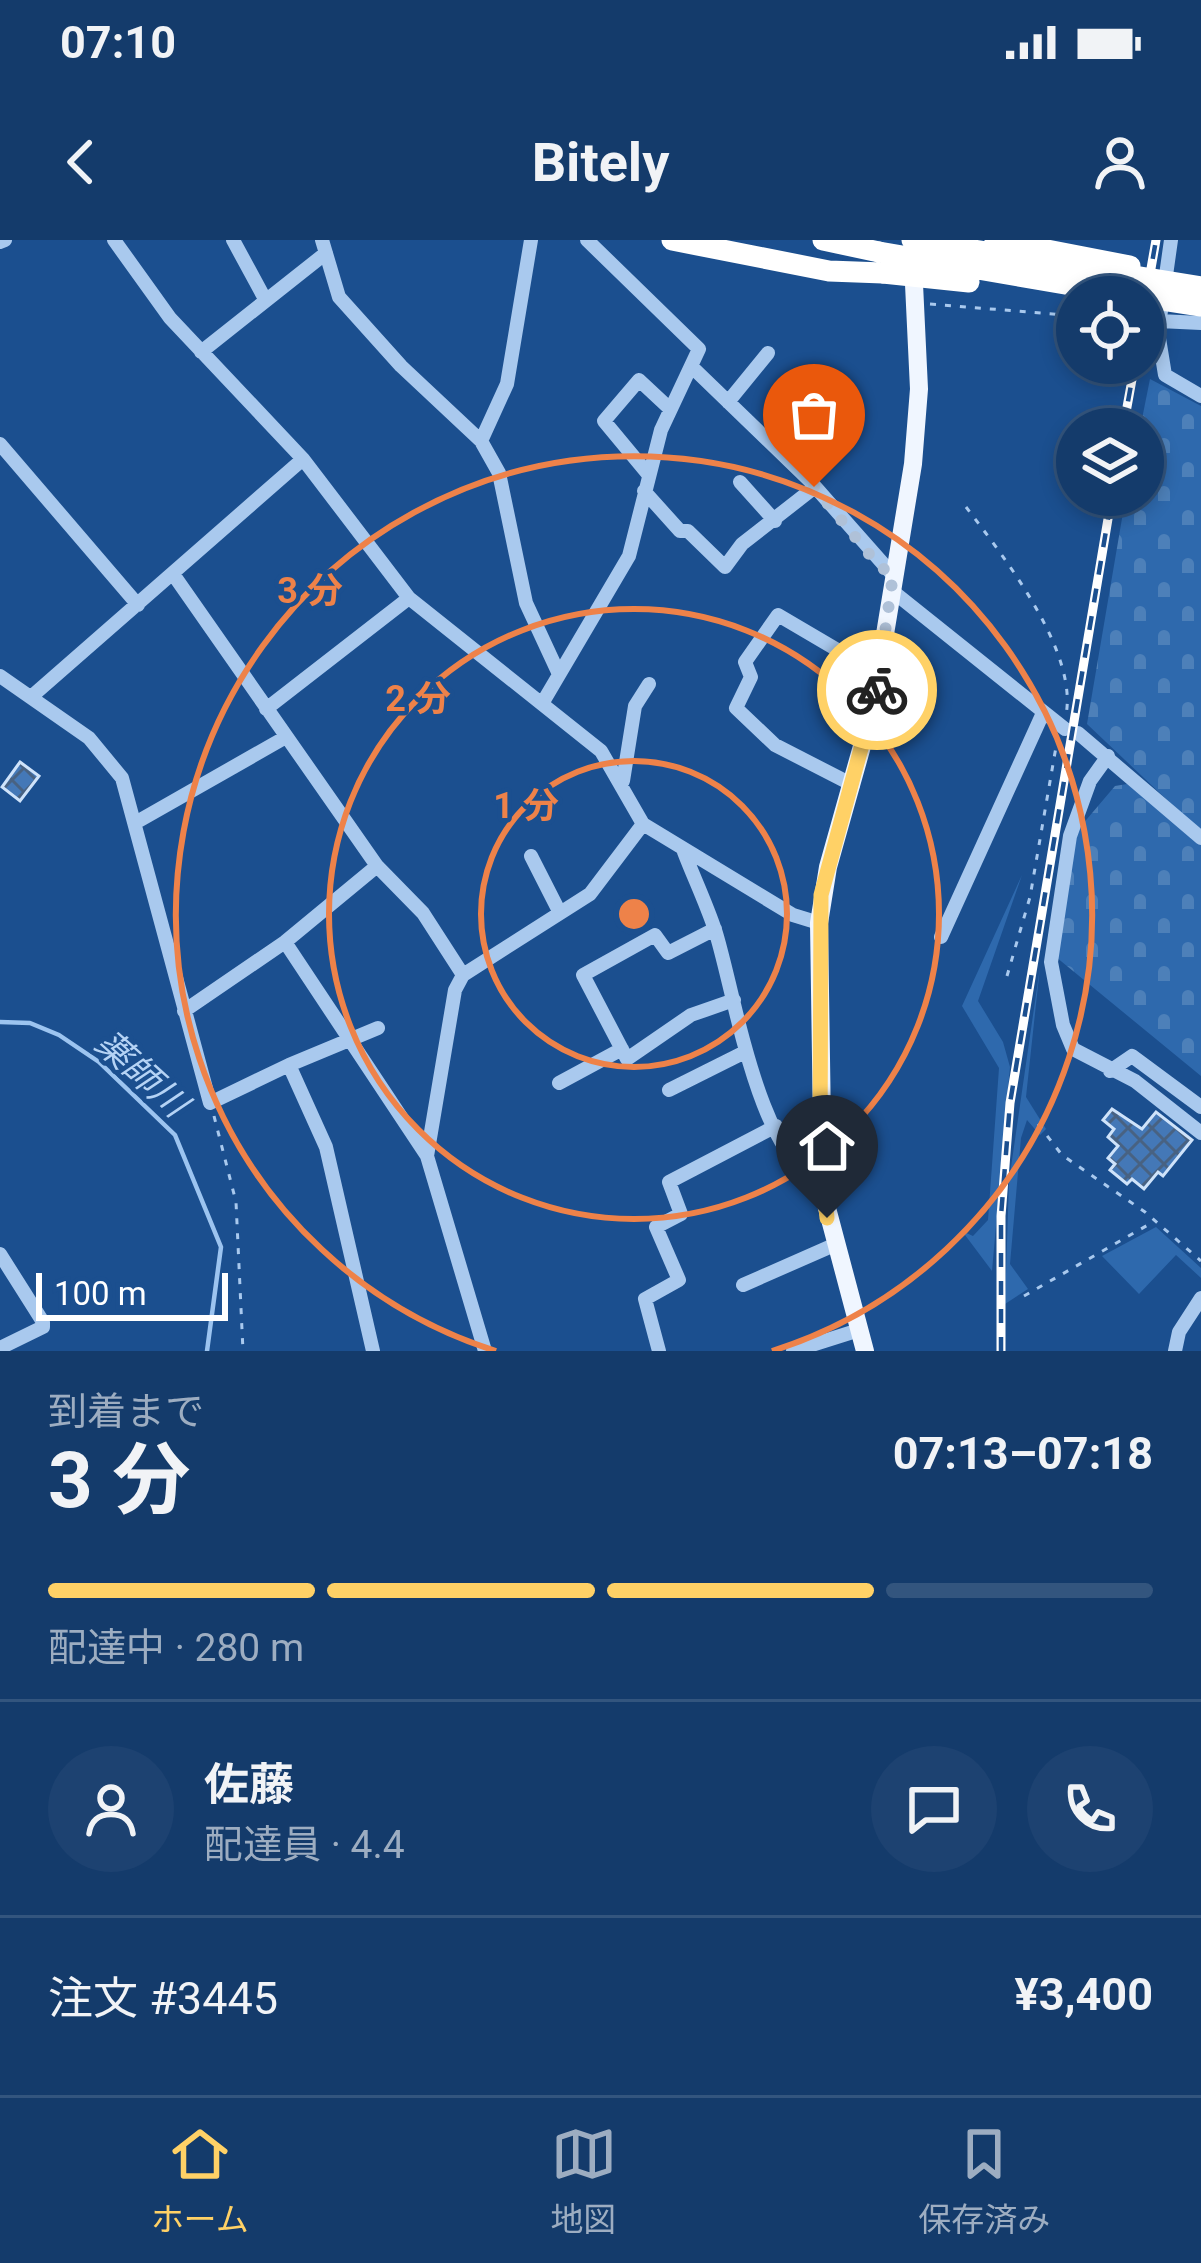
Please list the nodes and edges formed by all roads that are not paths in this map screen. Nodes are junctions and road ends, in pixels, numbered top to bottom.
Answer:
1 (114, 240) edge
2 (233, 240) edge
3 (531, 240) edge
4 (587, 240) edge
5 (672, 240) edge
6 (823, 240) edge
7 (911, 240) edge
8 (995, 240) edge
9 (1171, 240) edge
10 (324, 247) edge
11 (881, 263) junction
12 (1056, 286) edge
13 (1164, 287) edge
14 (1056, 289) edge
15 (265, 299) junction
16 (1164, 299) edge
17 (1199, 300) edge
18 (1164, 318) edge
19 (201, 352) junction
20 (768, 353) dead end
21 (1164, 366) edge
22 (692, 367) junction
23 (1201, 396) edge
24 (728, 402) junction
25 (669, 408) junction
26 (481, 441) junction
27 (0, 444) edge
28 (303, 459) junction
29 (648, 474) junction
30 (740, 482) dead end
31 (814, 487) junction
32 (644, 491) junction
33 (776, 521) junction
34 (173, 574) junction
35 (892, 583) junction
36 (409, 598) junction
37 (138, 605) junction
38 (558, 672) junction
39 (880, 675) junction
40 (0, 676) edge
41 (649, 684) dead end
42 (31, 698) junction
43 (543, 702) junction
44 (266, 709) junction
45 (1043, 713) junction
46 (286, 737) junction
47 (1108, 756) junction
48 (853, 784) junction
49 (622, 785) junction
50 (135, 823) junction
51 (644, 824) junction
52 (1201, 838) edge
53 (684, 852) junction
54 (531, 856) dead end
55 (377, 866) junction
56 (560, 913) junction
57 (820, 923) junction
58 (715, 929) junction
59 (940, 937) dead end
60 (285, 942) junction
61 (464, 975) junction
62 (734, 1000) junction
63 (184, 1011) junction
64 (378, 1028) dead end
65 (346, 1040) junction
66 (622, 1049) junction
67 (745, 1052) junction
68 (289, 1065) junction
69 (1109, 1071) junction
70 (559, 1083) dead end
71 (669, 1090) dead end
72 (1201, 1107) edge
73 (776, 1126) junction
74 (1201, 1133) edge
75 (428, 1156) junction
76 (822, 1181) junction
77 (834, 1245) junction
78 (0, 1254) edge
79 (743, 1285) dead end
80 (1201, 1298) edge
81 (859, 1330) junction
82 (0, 1348) edge
83 (373, 1351) edge
84 (485, 1351) edge
85 (658, 1351) edge
86 (793, 1351) edge
87 (865, 1351) edge
88 (1175, 1351) edge

1 - 19 street
2 - 15 street
3 - 26 street
4 - 22 street
5 - 11 highway
6 - 11 highway
7 - 17 highway, bridge
7 - 35 main road
8 - 17 highway, bridge
9 - 13 street
10 - 15 street
10 - 26 street
11 - 12 highway, bridge
11 - 14 highway, bridge
15 - 19 street
16 - 17 highway, bridge
17 - 18 street
19 - 28 street
20 - 24 street
21 - 23 street
22 - 24 street
22 - 25 street
24 - 31 street
25 - 29 street
25 - 29 street
26 - 38 street
27 - 37 street
28 - 34 street
28 - 36 street
29 - 32 street
30 - 33 street
31 - 33 street
31 - 35 street
32 - 33 street
32 - 38 street
34 - 37 street
34 - 44 street
35 - 39 main road
35 - 45 street
36 - 43 street
36 - 44 street
37 - 42 street
38 - 43 street
39 - 48 main road
39 - 48 street
40 - 42 street
41 - 49 street
42 - 50 street
43 - 49 street
44 - 46 street
45 - 47 street
45 - 59 street
46 - 50 street
46 - 55 street
47 - 52 street
47 - 69 street
48 - 57 main road
49 - 51 street
50 - 63 street
51 - 53 street
51 - 56 street
53 - 57 street
53 - 58 street
54 - 56 street
55 - 60 street
55 - 61 street
56 - 61 street
57 - 76 main road
58 - 62 street
58 - 66 street
60 - 63 street
60 - 65 street
61 - 75 street
62 - 66 street
62 - 67 street
63 - 68 street
64 - 65 street
65 - 68 street
65 - 75 street
66 - 70 street
67 - 71 street
67 - 73 street
68 - 83 street
69 - 72 street
69 - 74 street
73 - 76 street
73 - 85 street
75 - 84 street
76 - 77 main road
77 - 79 street
77 - 81 main road
78 - 82 street
80 - 88 street
81 - 86 street
81 - 87 main road

